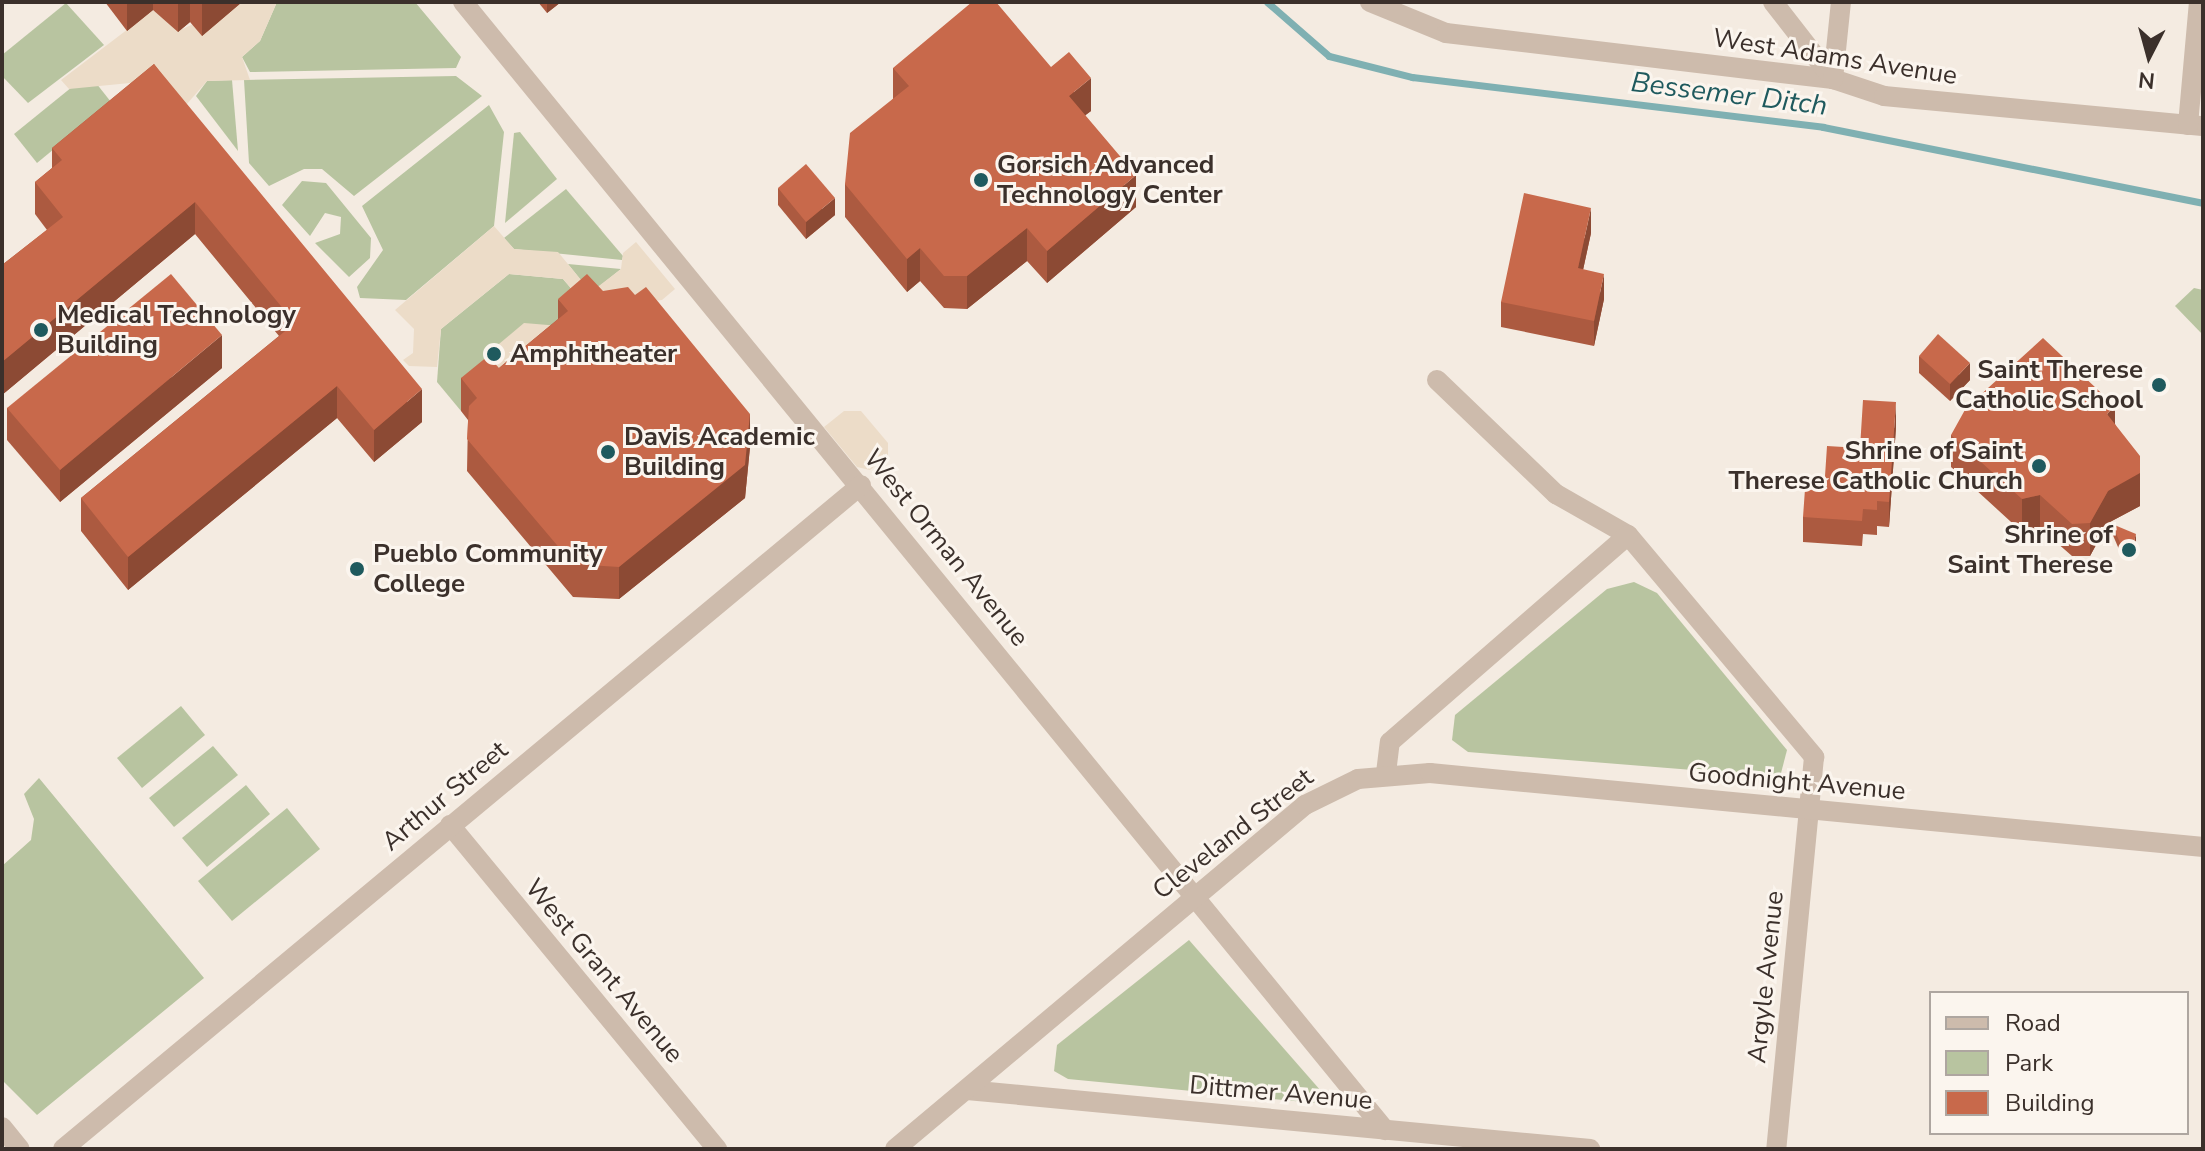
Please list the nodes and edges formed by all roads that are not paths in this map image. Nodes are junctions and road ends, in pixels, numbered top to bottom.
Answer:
1 (463, 2) edge
2 (1370, 2) edge
3 (1773, 2) edge
4 (1841, 2) edge
5 (2199, 2) edge
6 (1833, 79) junction
7 (2196, 126) edge
8 (1437, 380) dead end
9 (861, 485) junction
10 (1628, 535) junction
11 (1386, 773) junction
12 (1809, 810) junction
13 (450, 825) junction
14 (2203, 847) edge
15 (1197, 893) junction
16 (967, 1090) junction
17 (2, 1127) edge
18 (1385, 1130) junction
19 (20, 1149) edge
20 (63, 1149) edge
21 (717, 1149) edge
22 (895, 1149) edge
23 (1590, 1149) edge
24 (1776, 1149) edge

1 - 9 street, West Orman Avenue
2 - 6 street, West Adams Avenue
3 - 6 street
4 - 6 street
5 - 7 street
6 - 7 street, West Adams Avenue
8 - 10 street
9 - 13 street, Arthur Street
9 - 15 street, West Orman Avenue
10 - 11 street
10 - 12 street
11 - 12 street, Goodnight Avenue
11 - 15 street, Cleveland Street
12 - 14 street, Goodnight Avenue
12 - 24 street, Argyle Avenue
13 - 20 street, Arthur Street
13 - 21 street, West Grant Avenue
15 - 16 street, Cleveland Street
15 - 18 street, West Orman Avenue
16 - 18 street, Dittmer Avenue
16 - 22 street, Cleveland Street
17 - 19 street
18 - 23 street, Dittmer Avenue

